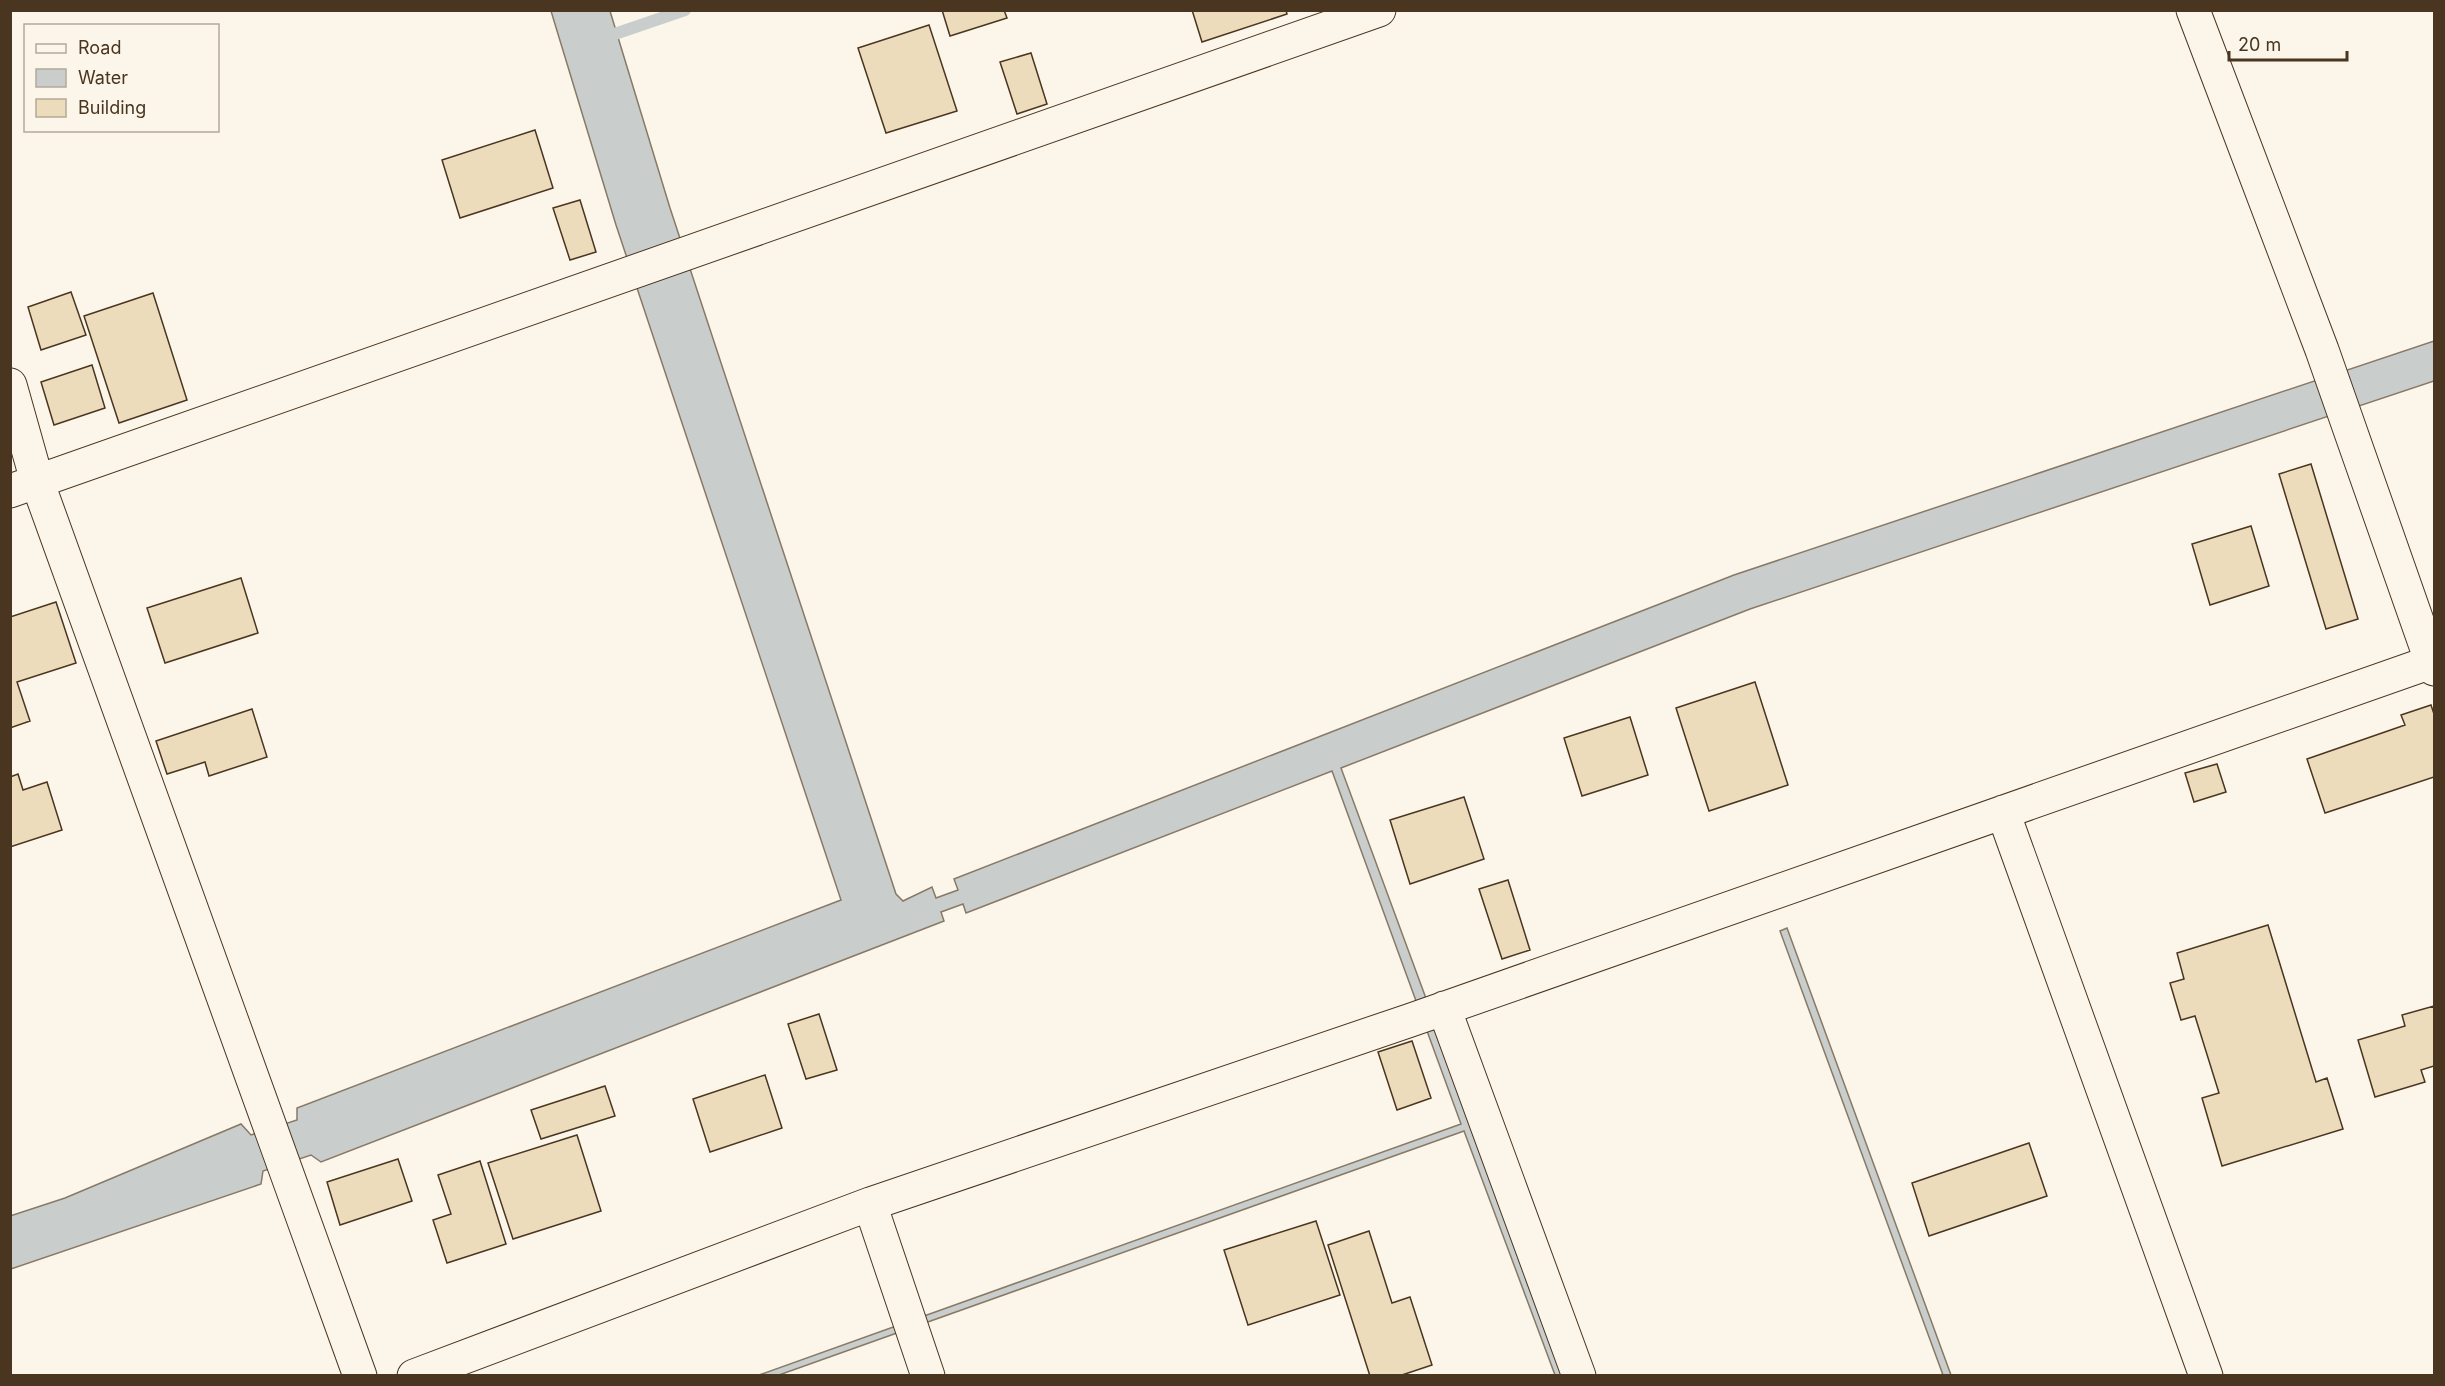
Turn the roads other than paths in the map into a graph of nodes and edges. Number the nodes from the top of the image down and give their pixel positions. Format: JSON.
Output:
{"nodes":[{"id":1,"x":1379,"y":10,"type":"edge"},
{"id":2,"x":2193,"y":10,"type":"edge"},
{"id":3,"x":10,"y":385,"type":"edge"},
{"id":4,"x":24,"y":486,"type":"edge"},
{"id":5,"x":2434,"y":664,"type":"edge"},
{"id":6,"x":2003,"y":812,"type":"junction"},
{"id":7,"x":1444,"y":1008,"type":"junction"},
{"id":8,"x":870,"y":1204,"type":"junction"},
{"id":9,"x":360,"y":1376,"type":"edge"},
{"id":10,"x":414,"y":1376,"type":"edge"},
{"id":11,"x":928,"y":1376,"type":"edge"},
{"id":12,"x":1579,"y":1376,"type":"edge"},
{"id":13,"x":2206,"y":1376,"type":"edge"}],
"edges":[{"from":1,"to":4,"type":"street"},
{"from":2,"to":5,"type":"street"},
{"from":3,"to":4,"type":"street"},
{"from":4,"to":9,"type":"street"},
{"from":5,"to":6,"type":"street"},
{"from":6,"to":7,"type":"street"},
{"from":6,"to":13,"type":"street"},
{"from":7,"to":8,"type":"street"},
{"from":7,"to":12,"type":"street"},
{"from":8,"to":10,"type":"street"},
{"from":8,"to":11,"type":"street"}]}
